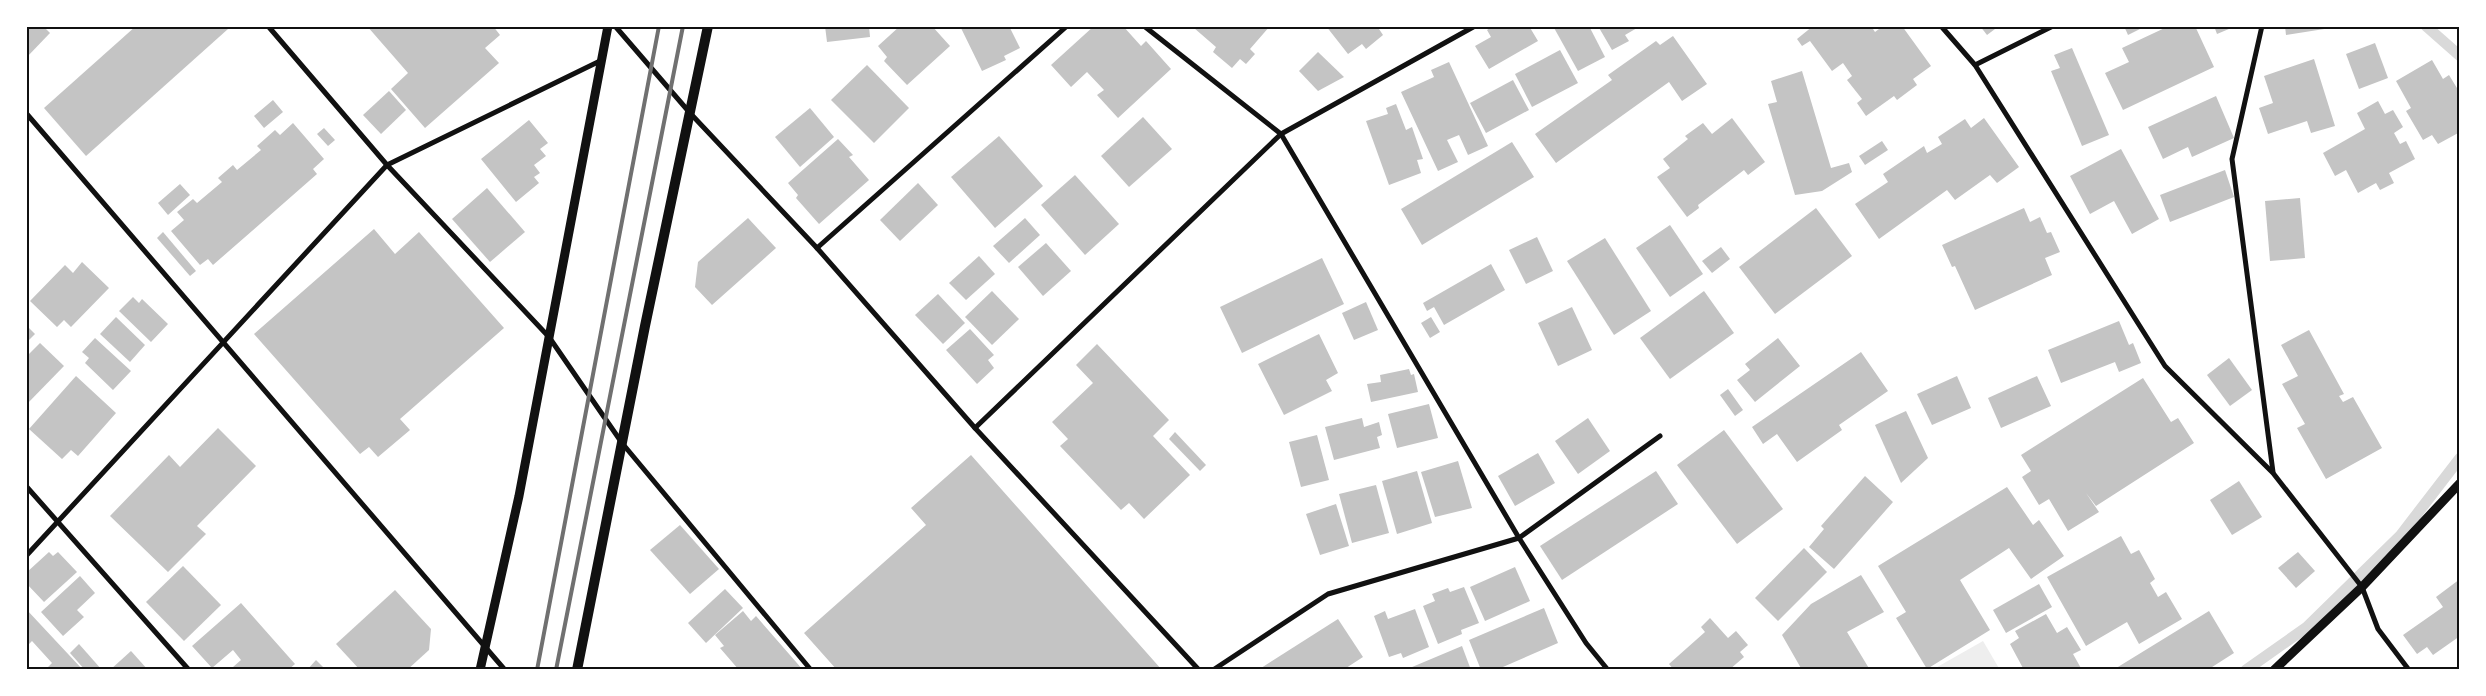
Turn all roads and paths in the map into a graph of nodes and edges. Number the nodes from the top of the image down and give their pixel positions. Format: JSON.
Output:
{"nodes":[{"id":1,"x":268,"y":26,"type":"edge"},
{"id":2,"x":608,"y":26,"type":"edge"},
{"id":3,"x":615,"y":26,"type":"edge"},
{"id":4,"x":708,"y":26,"type":"edge"},
{"id":5,"x":1067,"y":26,"type":"edge"},
{"id":6,"x":1144,"y":26,"type":"edge"},
{"id":7,"x":1475,"y":26,"type":"edge"},
{"id":8,"x":1941,"y":26,"type":"edge"},
{"id":9,"x":2053,"y":26,"type":"edge"},
{"id":10,"x":2262,"y":26,"type":"edge"},
{"id":11,"x":602,"y":60,"type":"junction"},
{"id":12,"x":1975,"y":65,"type":"junction"},
{"id":13,"x":690,"y":112,"type":"junction"},
{"id":14,"x":26,"y":113,"type":"edge"},
{"id":15,"x":1281,"y":134,"type":"junction"},
{"id":16,"x":387,"y":164,"type":"junction"},
{"id":17,"x":817,"y":248,"type":"junction"},
{"id":18,"x":549,"y":337,"type":"junction"},
{"id":19,"x":222,"y":342,"type":"junction"},
{"id":20,"x":975,"y":428,"type":"junction"},
{"id":21,"x":1660,"y":436,"type":"dead end"},
{"id":22,"x":622,"y":443,"type":"junction"},
{"id":23,"x":2273,"y":473,"type":"junction"},
{"id":24,"x":2460,"y":483,"type":"edge"},
{"id":25,"x":26,"y":486,"type":"edge"},
{"id":26,"x":58,"y":523,"type":"junction"},
{"id":27,"x":1519,"y":538,"type":"junction"},
{"id":28,"x":26,"y":556,"type":"edge"},
{"id":29,"x":2360,"y":585,"type":"junction"},
{"id":30,"x":484,"y":646,"type":"junction"},
{"id":31,"x":189,"y":670,"type":"edge"},
{"id":32,"x":480,"y":670,"type":"edge"},
{"id":33,"x":505,"y":670,"type":"edge"},
{"id":34,"x":577,"y":670,"type":"edge"},
{"id":35,"x":811,"y":670,"type":"edge"},
{"id":36,"x":1199,"y":670,"type":"edge"},
{"id":37,"x":1213,"y":670,"type":"edge"},
{"id":38,"x":1608,"y":670,"type":"edge"},
{"id":39,"x":2274,"y":670,"type":"edge"},
{"id":40,"x":2409,"y":670,"type":"edge"}],
"edges":[{"from":1,"to":16,"type":"street"},
{"from":2,"to":11,"type":"street"},
{"from":3,"to":13,"type":"street"},
{"from":4,"to":13,"type":"main road"},
{"from":5,"to":17,"type":"street"},
{"from":6,"to":15,"type":"street"},
{"from":7,"to":15,"type":"street"},
{"from":8,"to":12,"type":"street"},
{"from":9,"to":12,"type":"street"},
{"from":10,"to":23,"type":"street"},
{"from":11,"to":16,"type":"street"},
{"from":11,"to":18,"type":"street"},
{"from":12,"to":23,"type":"street"},
{"from":13,"to":17,"type":"street"},
{"from":13,"to":22,"type":"main road"},
{"from":14,"to":19,"type":"street"},
{"from":15,"to":20,"type":"street"},
{"from":15,"to":27,"type":"street"},
{"from":16,"to":18,"type":"street"},
{"from":16,"to":19,"type":"street"},
{"from":17,"to":20,"type":"street"},
{"from":18,"to":22,"type":"street"},
{"from":18,"to":30,"type":"street"},
{"from":19,"to":26,"type":"street"},
{"from":19,"to":30,"type":"street"},
{"from":20,"to":36,"type":"street"},
{"from":21,"to":27,"type":"street"},
{"from":22,"to":34,"type":"main road"},
{"from":22,"to":35,"type":"street"},
{"from":23,"to":29,"type":"street"},
{"from":24,"to":29,"type":"street"},
{"from":25,"to":26,"type":"street"},
{"from":26,"to":28,"type":"street"},
{"from":26,"to":31,"type":"street"},
{"from":27,"to":37,"type":"street"},
{"from":27,"to":38,"type":"street"},
{"from":29,"to":39,"type":"street"},
{"from":29,"to":40,"type":"street"},
{"from":30,"to":32,"type":"street"},
{"from":30,"to":33,"type":"street"}]}
